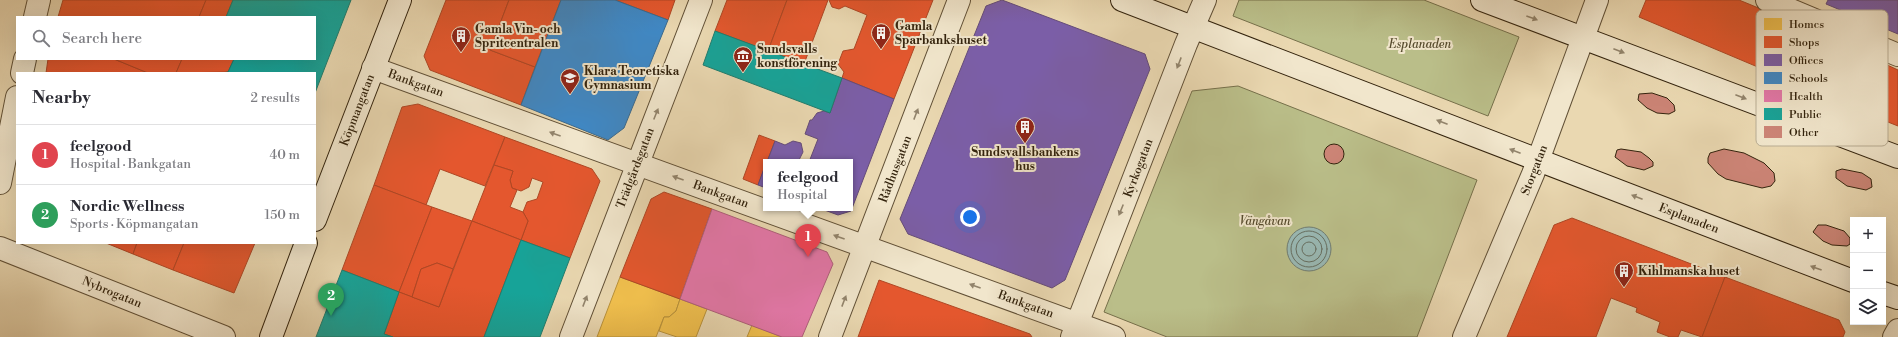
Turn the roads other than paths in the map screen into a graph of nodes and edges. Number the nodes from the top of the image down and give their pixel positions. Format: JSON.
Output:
{"nodes":[{"id":1,"x":39,"y":0,"type":"edge"},
{"id":2,"x":400,"y":0,"type":"edge"},
{"id":3,"x":701,"y":0,"type":"edge"},
{"id":4,"x":960,"y":0,"type":"edge"},
{"id":5,"x":1122,"y":0,"type":"edge"},
{"id":6,"x":1205,"y":0,"type":"edge"},
{"id":7,"x":1482,"y":0,"type":"edge"},
{"id":8,"x":1597,"y":0,"type":"edge"},
{"id":9,"x":1767,"y":0,"type":"edge"},
{"id":10,"x":1791,"y":10,"type":"edge"},
{"id":11,"x":35,"y":16,"type":"edge"},
{"id":12,"x":1193,"y":27,"type":"junction"},
{"id":13,"x":1583,"y":37,"type":"junction"},
{"id":14,"x":1888,"y":51,"type":"edge"},
{"id":15,"x":1898,"y":55,"type":"edge"},
{"id":16,"x":25,"y":60,"type":"edge"},
{"id":17,"x":373,"y":68,"type":"junction"},
{"id":18,"x":22,"y":72,"type":"edge"},
{"id":19,"x":16,"y":102,"type":"edge"},
{"id":20,"x":1756,"y":103,"type":"edge"},
{"id":21,"x":1869,"y":146,"type":"edge"},
{"id":22,"x":1898,"y":157,"type":"edge"},
{"id":23,"x":1538,"y":159,"type":"junction"},
{"id":24,"x":637,"y":163,"type":"junction"},
{"id":25,"x":0,"y":183,"type":"edge"},
{"id":26,"x":763,"y":209,"type":"edge"},
{"id":27,"x":769,"y":211,"type":"edge"},
{"id":28,"x":316,"y":217,"type":"edge"},
{"id":29,"x":306,"y":244,"type":"edge"},
{"id":30,"x":865,"y":246,"type":"junction"},
{"id":31,"x":0,"y":248,"type":"edge"},
{"id":32,"x":1850,"y":280,"type":"edge"},
{"id":33,"x":1886,"y":294,"type":"edge"},
{"id":34,"x":1898,"y":298,"type":"edge"},
{"id":35,"x":1074,"y":330,"type":"edge"},
{"id":36,"x":1898,"y":330,"type":"edge"},
{"id":37,"x":224,"y":337,"type":"edge"},
{"id":38,"x":271,"y":337,"type":"edge"},
{"id":39,"x":571,"y":337,"type":"edge"},
{"id":40,"x":830,"y":337,"type":"edge"},
{"id":41,"x":1114,"y":337,"type":"edge"},
{"id":42,"x":1464,"y":337,"type":"edge"},
{"id":43,"x":1894,"y":337,"type":"edge"}],
"edges":[{"from":1,"to":11,"type":"street"},
{"from":2,"to":17,"type":"street","name":"Köpmangatan"},
{"from":24,"to":3,"type":"street","name":"Trädgårdsgatan","one_way":true},
{"from":30,"to":4,"type":"street","name":"Rådhusgatan","one_way":true},
{"from":5,"to":12,"type":"street","name":"Esplanaden"},
{"from":6,"to":12,"type":"street","name":"Kyrkogatan"},
{"from":7,"to":13,"type":"street","one_way":true},
{"from":8,"to":13,"type":"street","name":"Storgatan"},
{"from":9,"to":10,"type":"street"},
{"from":23,"to":12,"type":"street","name":"Esplanaden","one_way":true},
{"from":12,"to":35,"type":"street","name":"Kyrkogatan","one_way":true},
{"from":13,"to":20,"type":"street","one_way":true},
{"from":13,"to":23,"type":"street","name":"Storgatan"},
{"from":14,"to":15,"type":"street"},
{"from":16,"to":18,"type":"street"},
{"from":24,"to":17,"type":"street","name":"Bankgatan","one_way":true},
{"from":17,"to":28,"type":"street","name":"Köpmangatan"},
{"from":19,"to":25,"type":"street"},
{"from":21,"to":22,"type":"street","one_way":true},
{"from":32,"to":23,"type":"street","name":"Esplanaden","one_way":true},
{"from":23,"to":42,"type":"street","name":"Storgatan"},
{"from":26,"to":24,"type":"street","name":"Bankgatan","one_way":true},
{"from":39,"to":24,"type":"street","name":"Trädgårdsgatan","one_way":true},
{"from":30,"to":27,"type":"street","name":"Bankgatan","one_way":true},
{"from":29,"to":38,"type":"street"},
{"from":35,"to":30,"type":"street","name":"Bankgatan","one_way":true},
{"from":40,"to":30,"type":"street","name":"Rådhusgatan","one_way":true},
{"from":31,"to":37,"type":"street","name":"Nybrogatan"},
{"from":33,"to":34,"type":"street"},
{"from":35,"to":41,"type":"street","name":"Bankgatan"},
{"from":36,"to":43,"type":"street"}]}
